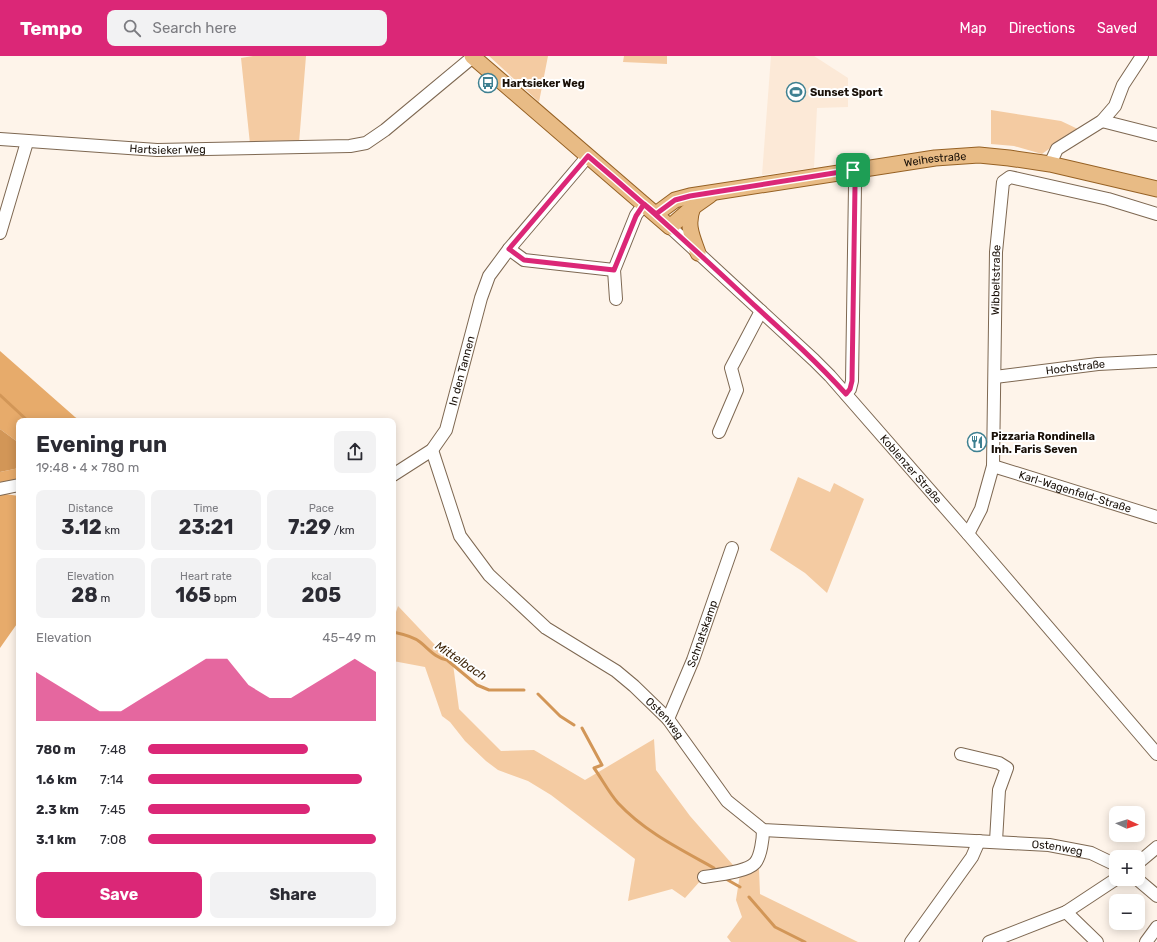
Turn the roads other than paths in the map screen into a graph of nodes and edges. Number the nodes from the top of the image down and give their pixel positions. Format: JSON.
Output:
{"nodes":[{"id":1,"x":473,"y":56,"type":"edge"},
{"id":2,"x":1142,"y":56,"type":"edge"},
{"id":3,"x":1102,"y":121,"type":"junction"},
{"id":4,"x":1157,"y":135,"type":"edge"},
{"id":5,"x":0,"y":139,"type":"edge"},
{"id":6,"x":27,"y":142,"type":"junction"},
{"id":7,"x":588,"y":156,"type":"junction"},
{"id":8,"x":1050,"y":164,"type":"junction"},
{"id":9,"x":853,"y":170,"type":"junction"},
{"id":10,"x":1157,"y":189,"type":"edge"},
{"id":11,"x":713,"y":193,"type":"junction"},
{"id":12,"x":644,"y":204,"type":"junction"},
{"id":13,"x":693,"y":207,"type":"junction"},
{"id":14,"x":656,"y":214,"type":"junction"},
{"id":15,"x":1157,"y":214,"type":"edge"},
{"id":16,"x":670,"y":227,"type":"junction"},
{"id":17,"x":0,"y":233,"type":"edge"},
{"id":18,"x":509,"y":249,"type":"junction"},
{"id":19,"x":698,"y":253,"type":"junction"},
{"id":20,"x":614,"y":270,"type":"junction"},
{"id":21,"x":616,"y":299,"type":"dead end"},
{"id":22,"x":761,"y":311,"type":"junction"},
{"id":23,"x":1157,"y":360,"type":"edge"},
{"id":24,"x":995,"y":377,"type":"junction"},
{"id":25,"x":846,"y":394,"type":"junction"},
{"id":26,"x":719,"y":432,"type":"dead end"},
{"id":27,"x":432,"y":450,"type":"junction"},
{"id":28,"x":993,"y":466,"type":"junction"},
{"id":29,"x":396,"y":473,"type":"edge"},
{"id":30,"x":16,"y":486,"type":"edge"},
{"id":31,"x":0,"y":489,"type":"edge"},
{"id":32,"x":1157,"y":517,"type":"edge"},
{"id":33,"x":968,"y":534,"type":"junction"},
{"id":34,"x":732,"y":548,"type":"dead end"},
{"id":35,"x":668,"y":718,"type":"junction"},
{"id":36,"x":961,"y":754,"type":"dead end"},
{"id":37,"x":1157,"y":754,"type":"edge"},
{"id":38,"x":763,"y":830,"type":"junction"},
{"id":39,"x":996,"y":841,"type":"junction"},
{"id":40,"x":979,"y":842,"type":"junction"},
{"id":41,"x":1157,"y":847,"type":"edge"},
{"id":42,"x":1145,"y":857,"type":"edge"},
{"id":43,"x":1109,"y":862,"type":"edge"},
{"id":44,"x":704,"y":877,"type":"dead end"},
{"id":45,"x":1109,"y":884,"type":"edge"},
{"id":46,"x":1145,"y":886,"type":"edge"},
{"id":47,"x":1157,"y":896,"type":"edge"},
{"id":48,"x":1066,"y":912,"type":"junction"},
{"id":49,"x":1157,"y":927,"type":"edge"},
{"id":50,"x":911,"y":942,"type":"edge"},
{"id":51,"x":989,"y":942,"type":"edge"},
{"id":52,"x":1096,"y":942,"type":"edge"},
{"id":53,"x":1146,"y":942,"type":"edge"}],
"edges":[{"from":1,"to":6,"type":"street","name":"Hartsieker Weg"},
{"from":1,"to":7,"type":"main road","name":"Koblenzer Straße"},
{"from":2,"to":3,"type":"street"},
{"from":3,"to":4,"type":"street"},
{"from":3,"to":8,"type":"street"},
{"from":5,"to":6,"type":"street","name":"Hartsieker Weg"},
{"from":6,"to":17,"type":"street"},
{"from":7,"to":12,"type":"main road","name":"Koblenzer Straße"},
{"from":7,"to":18,"type":"street","name":"In den Tannen"},
{"from":8,"to":9,"type":"main road","name":"Weihestraße"},
{"from":8,"to":10,"type":"main road","name":"Weihestraße"},
{"from":9,"to":11,"type":"main road","name":"Weihestraße"},
{"from":9,"to":25,"type":"street"},
{"from":11,"to":13,"type":"main road","name":"Weihestraße"},
{"from":11,"to":14,"type":"main road","name":"Weihestraße"},
{"from":12,"to":14,"type":"main road","name":"Koblenzer Straße"},
{"from":12,"to":20,"type":"street"},
{"from":13,"to":16,"type":"main road","name":"Weihestraße"},
{"from":13,"to":19,"type":"main road"},
{"from":14,"to":16,"type":"main road","name":"Koblenzer Straße"},
{"from":15,"to":24,"type":"street","name":"Wibbeltstraße"},
{"from":16,"to":19,"type":"street","name":"Koblenzer Straße"},
{"from":18,"to":20,"type":"street"},
{"from":18,"to":27,"type":"street","name":"In den Tannen"},
{"from":19,"to":22,"type":"street","name":"Koblenzer Straße"},
{"from":20,"to":21,"type":"street"},
{"from":22,"to":25,"type":"street","name":"Koblenzer Straße"},
{"from":22,"to":26,"type":"street"},
{"from":23,"to":24,"type":"street","name":"Hochstraße"},
{"from":24,"to":28,"type":"street","name":"Wibbeltstraße"},
{"from":25,"to":33,"type":"street","name":"Koblenzer Straße"},
{"from":27,"to":29,"type":"street","name":"In den Tannen"},
{"from":27,"to":35,"type":"street","name":"Ostenweg"},
{"from":28,"to":32,"type":"street","name":"Karl-Wagenfeld-Straße"},
{"from":28,"to":33,"type":"street","name":"Wibbeltstraße"},
{"from":30,"to":31,"type":"street"},
{"from":33,"to":37,"type":"street","name":"Koblenzer Straße"},
{"from":34,"to":35,"type":"street","name":"Schnatskamp"},
{"from":35,"to":38,"type":"street","name":"Ostenweg"},
{"from":36,"to":39,"type":"street"},
{"from":38,"to":40,"type":"street","name":"Ostenweg"},
{"from":38,"to":44,"type":"street"},
{"from":39,"to":40,"type":"street","name":"Ostenweg"},
{"from":39,"to":43,"type":"street","name":"Ostenweg"},
{"from":40,"to":50,"type":"street"},
{"from":41,"to":42,"type":"street"},
{"from":45,"to":48,"type":"street"},
{"from":46,"to":47,"type":"street"},
{"from":48,"to":51,"type":"street"},
{"from":48,"to":52,"type":"street"},
{"from":49,"to":53,"type":"street"}]}
